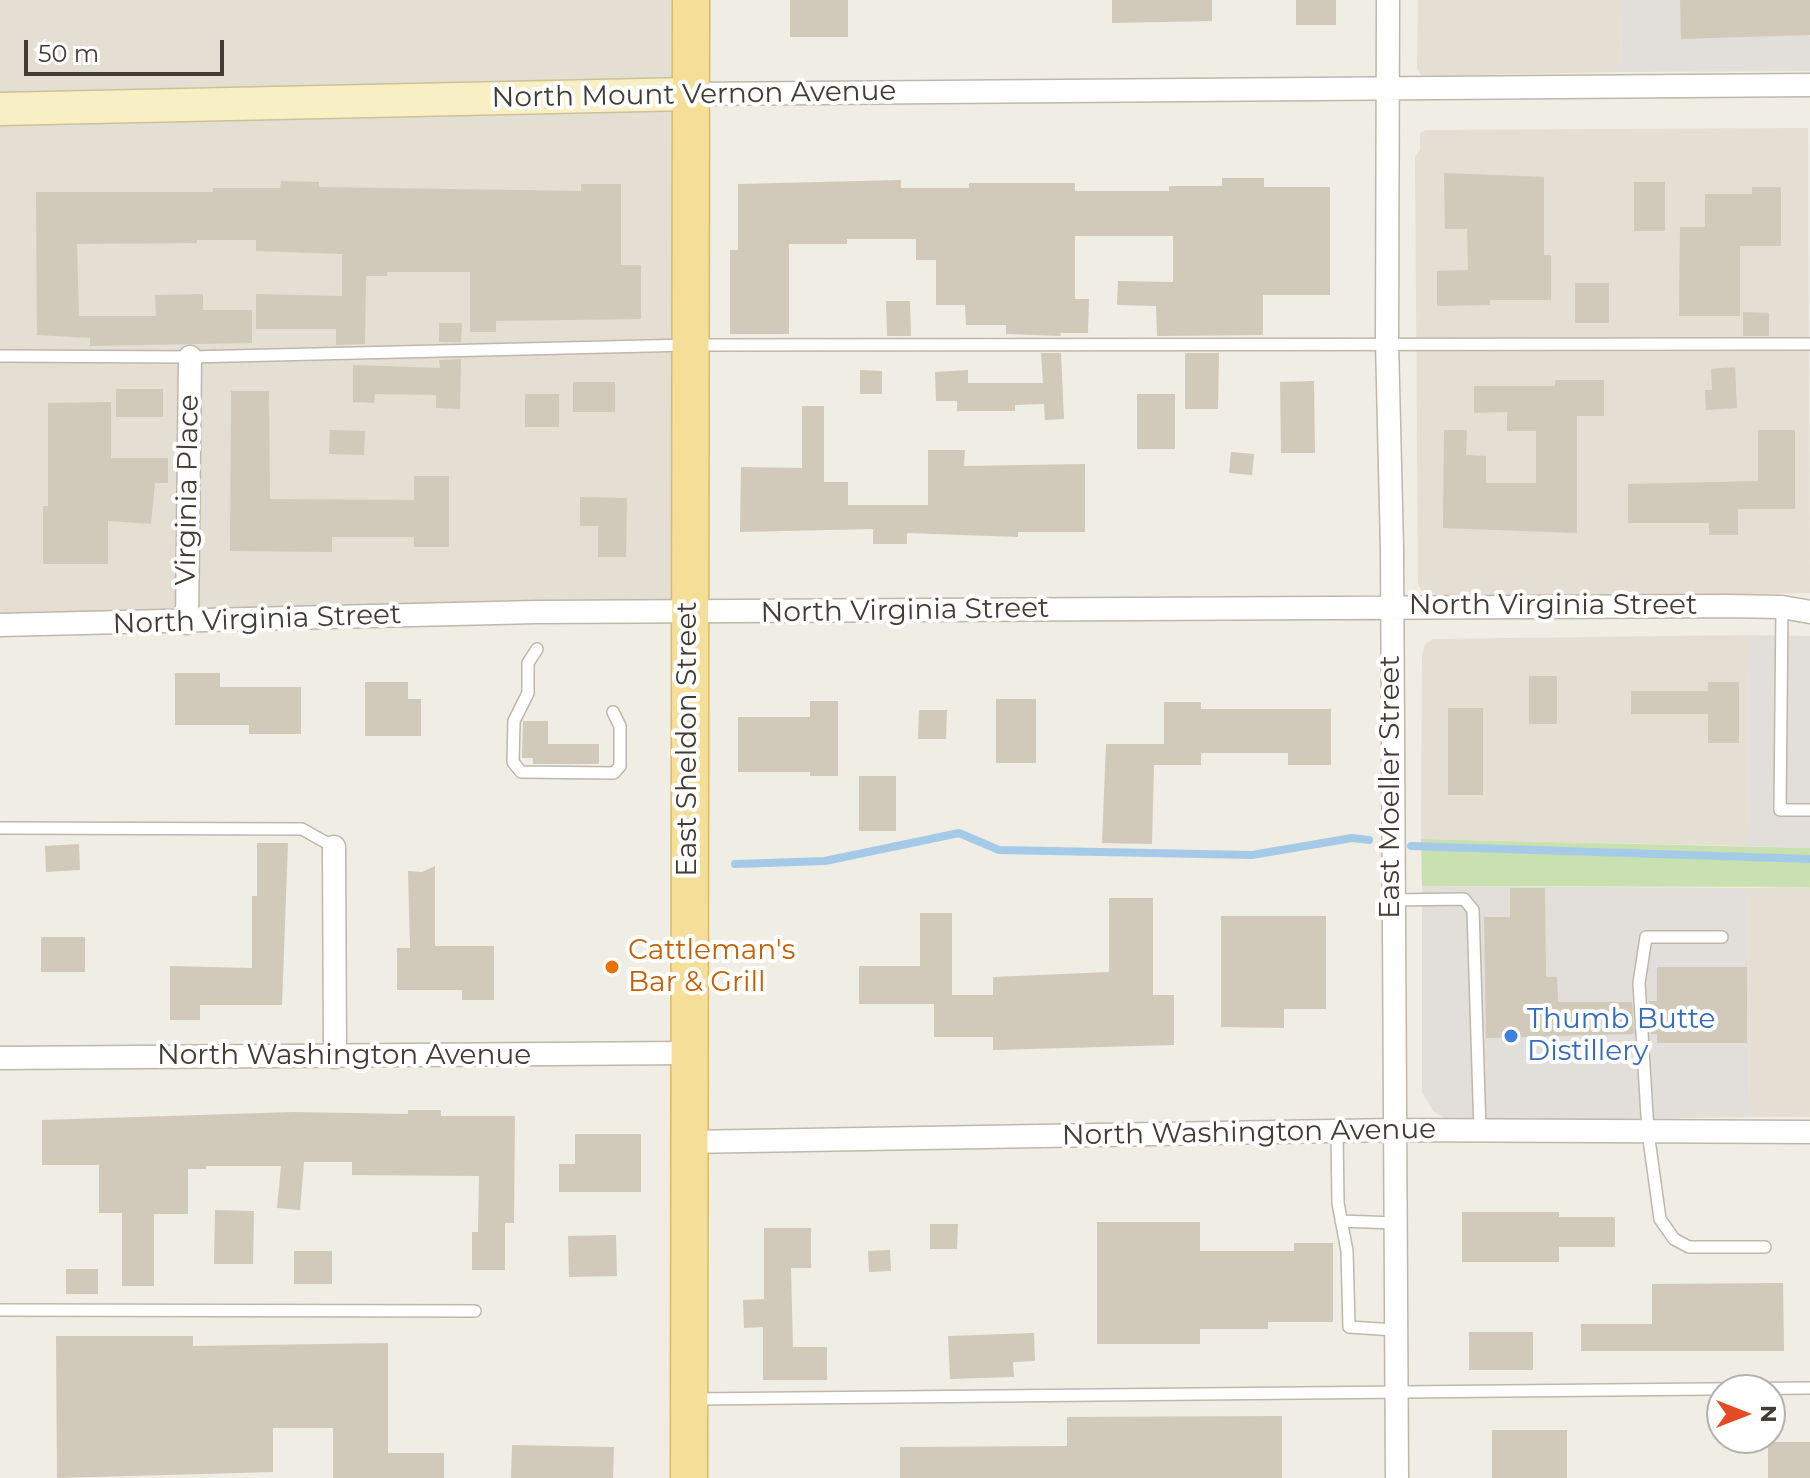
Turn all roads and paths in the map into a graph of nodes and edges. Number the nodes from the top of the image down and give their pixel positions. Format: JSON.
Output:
{"nodes":[{"id":1,"x":691,"y":0,"type":"edge"},
{"id":2,"x":1388,"y":0,"type":"edge"},
{"id":3,"x":1810,"y":85,"type":"edge"},
{"id":4,"x":1388,"y":90,"type":"junction"},
{"id":5,"x":690,"y":94,"type":"junction"},
{"id":6,"x":0,"y":109,"type":"edge"},
{"id":7,"x":1387,"y":342,"type":"junction"},
{"id":8,"x":1810,"y":344,"type":"edge"},
{"id":9,"x":689,"y":345,"type":"junction"},
{"id":10,"x":0,"y":356,"type":"edge"},
{"id":11,"x":190,"y":357,"type":"junction"},
{"id":12,"x":1391,"y":606,"type":"junction"},
{"id":13,"x":1782,"y":607,"type":"junction"},
{"id":14,"x":1810,"y":612,"type":"edge"},
{"id":15,"x":688,"y":613,"type":"junction"},
{"id":16,"x":187,"y":623,"type":"junction"},
{"id":17,"x":0,"y":625,"type":"edge"},
{"id":18,"x":537,"y":649,"type":"dead end"},
{"id":19,"x":613,"y":712,"type":"dead end"},
{"id":20,"x":1810,"y":810,"type":"edge"},
{"id":21,"x":0,"y":828,"type":"edge"},
{"id":22,"x":334,"y":847,"type":"joint"},
{"id":23,"x":1391,"y":900,"type":"junction"},
{"id":24,"x":1722,"y":937,"type":"dead end"},
{"id":25,"x":687,"y":1053,"type":"junction"},
{"id":26,"x":335,"y":1057,"type":"junction"},
{"id":27,"x":0,"y":1058,"type":"edge"},
{"id":28,"x":1393,"y":1130,"type":"junction"},
{"id":29,"x":1337,"y":1131,"type":"junction"},
{"id":30,"x":1480,"y":1131,"type":"junction"},
{"id":31,"x":1648,"y":1132,"type":"junction"},
{"id":32,"x":1810,"y":1132,"type":"edge"},
{"id":33,"x":687,"y":1142,"type":"junction"},
{"id":34,"x":1341,"y":1221,"type":"junction"},
{"id":35,"x":1395,"y":1223,"type":"junction"},
{"id":36,"x":1765,"y":1247,"type":"dead end"},
{"id":37,"x":0,"y":1310,"type":"edge"},
{"id":38,"x":475,"y":1311,"type":"dead end"},
{"id":39,"x":1395,"y":1330,"type":"junction"},
{"id":40,"x":1810,"y":1388,"type":"edge"},
{"id":41,"x":1395,"y":1393,"type":"junction"},
{"id":42,"x":688,"y":1399,"type":"junction"},
{"id":43,"x":689,"y":1478,"type":"edge"},
{"id":44,"x":1397,"y":1478,"type":"edge"}],
"edges":[{"from":1,"to":5,"type":"main road","name":"East Sheldon Street"},
{"from":2,"to":4,"type":"street","name":"East Moeller Street"},
{"from":3,"to":4,"type":"street","name":"North Mount Vernon Avenue"},
{"from":4,"to":5,"type":"street","name":"North Mount Vernon Avenue"},
{"from":4,"to":7,"type":"street","name":"East Moeller Street"},
{"from":5,"to":6,"type":"street","name":"North Mount Vernon Avenue"},
{"from":5,"to":9,"type":"main road","name":"East Sheldon Street"},
{"from":7,"to":8,"type":"lane"},
{"from":7,"to":9,"type":"lane"},
{"from":7,"to":12,"type":"street","name":"East Moeller Street"},
{"from":9,"to":11,"type":"lane"},
{"from":9,"to":15,"type":"main road","name":"East Sheldon Street"},
{"from":10,"to":11,"type":"lane"},
{"from":11,"to":16,"type":"street","name":"Virginia Place"},
{"from":12,"to":13,"type":"street","name":"North Virginia Street"},
{"from":12,"to":15,"type":"street","name":"North Virginia Street"},
{"from":12,"to":23,"type":"street","name":"East Moeller Street"},
{"from":13,"to":14,"type":"street","name":"North Virginia Street"},
{"from":13,"to":20,"type":"lane"},
{"from":15,"to":16,"type":"street","name":"North Virginia Street"},
{"from":15,"to":25,"type":"main road","name":"East Sheldon Street"},
{"from":16,"to":17,"type":"street","name":"North Virginia Street"},
{"from":18,"to":19,"type":"lane"},
{"from":21,"to":22,"type":"lane"},
{"from":22,"to":26,"type":"street"},
{"from":23,"to":28,"type":"street","name":"East Moeller Street"},
{"from":23,"to":30,"type":"lane"},
{"from":24,"to":31,"type":"lane"},
{"from":25,"to":26,"type":"street","name":"North Washington Avenue"},
{"from":25,"to":33,"type":"main road","name":"East Sheldon Street"},
{"from":26,"to":27,"type":"street","name":"North Washington Avenue"},
{"from":28,"to":29,"type":"street","name":"North Washington Avenue"},
{"from":28,"to":30,"type":"street","name":"North Washington Avenue"},
{"from":28,"to":35,"type":"street","name":"East Moeller Street"},
{"from":29,"to":33,"type":"street","name":"North Washington Avenue"},
{"from":29,"to":34,"type":"lane"},
{"from":30,"to":31,"type":"street","name":"North Washington Avenue"},
{"from":31,"to":32,"type":"street","name":"North Washington Avenue"},
{"from":31,"to":36,"type":"lane"},
{"from":33,"to":42,"type":"main road","name":"East Sheldon Street"},
{"from":34,"to":35,"type":"lane"},
{"from":34,"to":39,"type":"lane"},
{"from":35,"to":39,"type":"street","name":"East Moeller Street"},
{"from":37,"to":38,"type":"lane"},
{"from":39,"to":41,"type":"street","name":"East Moeller Street"},
{"from":40,"to":41,"type":"lane"},
{"from":41,"to":42,"type":"lane"},
{"from":41,"to":44,"type":"street","name":"East Moeller Street"},
{"from":42,"to":43,"type":"main road","name":"East Sheldon Street"}]}
